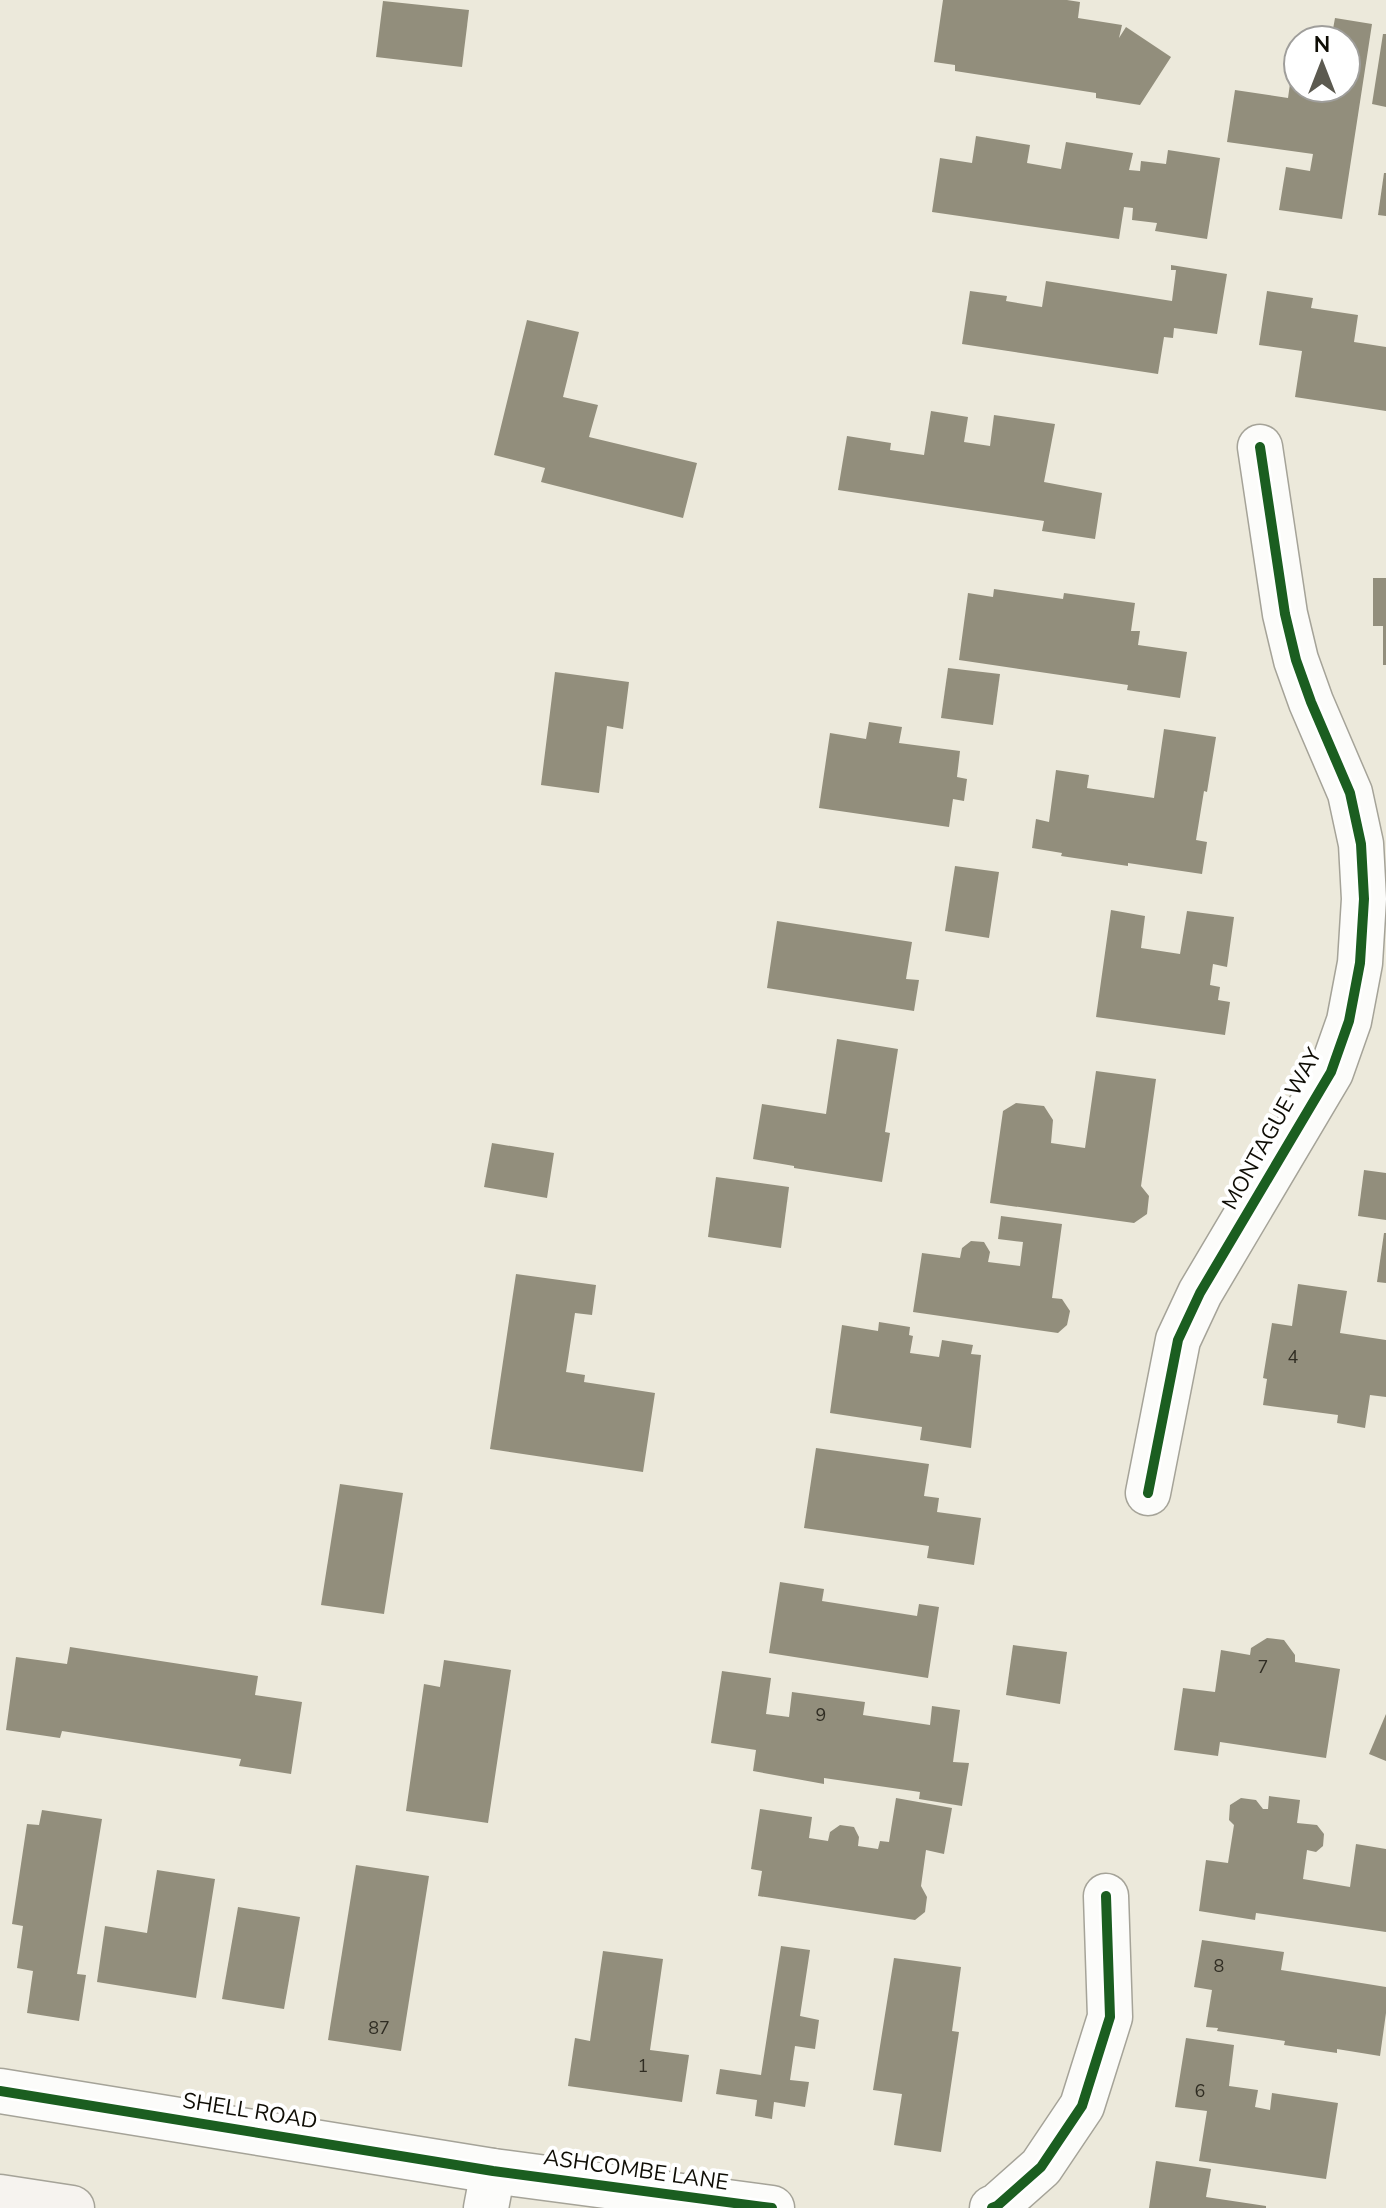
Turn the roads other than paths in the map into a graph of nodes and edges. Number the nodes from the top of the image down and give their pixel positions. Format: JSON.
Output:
{"nodes":[{"id":1,"x":1260,"y":447,"type":"dead end"},
{"id":2,"x":1374,"y":841,"type":"edge"},
{"id":3,"x":1148,"y":1493,"type":"dead end"},
{"id":4,"x":1106,"y":1896,"type":"dead end"},
{"id":5,"x":0,"y":2091,"type":"edge"},
{"id":6,"x":490,"y":2190,"type":"edge"},
{"id":7,"x":0,"y":2197,"type":"edge"},
{"id":8,"x":72,"y":2208,"type":"edge"},
{"id":9,"x":772,"y":2208,"type":"edge"},
{"id":10,"x":992,"y":2208,"type":"edge"}],
"edges":[{"from":1,"to":2,"type":"street","name":"MONTAGUE WAY"},
{"from":2,"to":3,"type":"street","name":"MONTAGUE WAY"},
{"from":4,"to":10,"type":"street"},
{"from":5,"to":6,"type":"street","name":"SHELL ROAD"},
{"from":6,"to":9,"type":"street","name":"ASHCOMBE LANE"},
{"from":7,"to":8,"type":"main road"}]}
